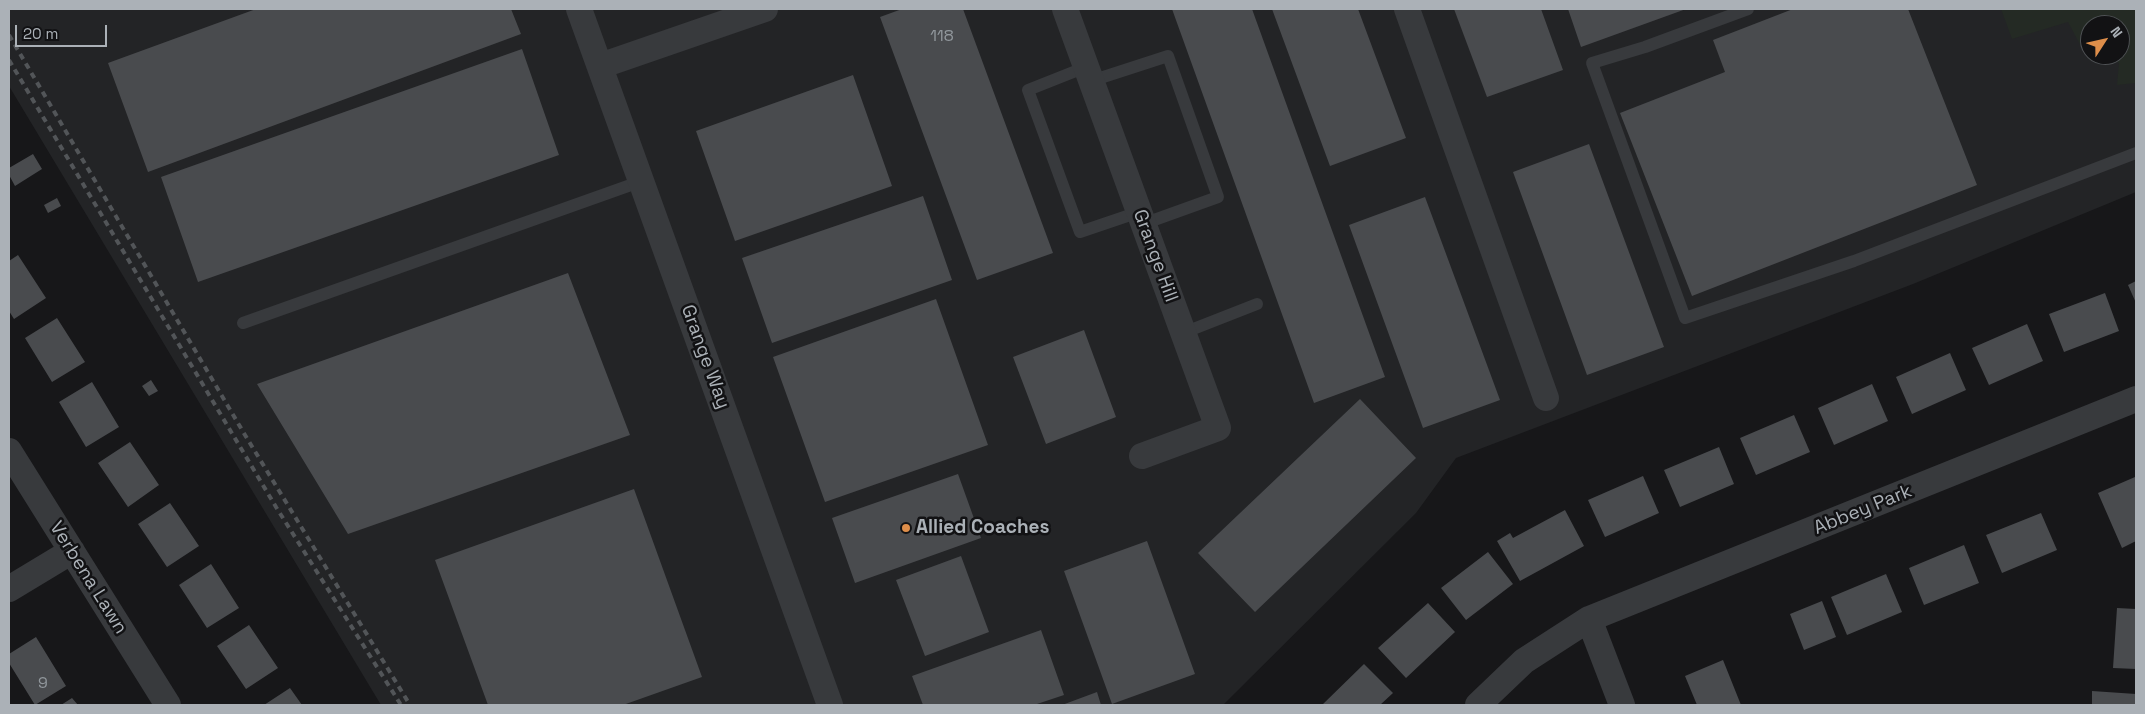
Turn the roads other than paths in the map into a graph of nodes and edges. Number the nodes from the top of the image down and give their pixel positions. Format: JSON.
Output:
{"nodes":[{"id":1,"x":579,"y":9,"type":"edge"},
{"id":2,"x":765,"y":9,"type":"edge"},
{"id":3,"x":1065,"y":9,"type":"edge"},
{"id":4,"x":1407,"y":9,"type":"edge"},
{"id":5,"x":1748,"y":9,"type":"edge"},
{"id":6,"x":600,"y":66,"type":"junction"},
{"id":7,"x":1089,"y":74,"type":"junction"},
{"id":8,"x":2136,"y":154,"type":"edge"},
{"id":9,"x":642,"y":181,"type":"junction"},
{"id":10,"x":1141,"y":218,"type":"junction"},
{"id":11,"x":1257,"y":304,"type":"dead end"},
{"id":12,"x":243,"y":323,"type":"dead end"},
{"id":13,"x":1183,"y":333,"type":"junction"},
{"id":14,"x":1546,"y":398,"type":"dead end"},
{"id":15,"x":2136,"y":399,"type":"edge"},
{"id":16,"x":9,"y":451,"type":"edge"},
{"id":17,"x":1142,"y":456,"type":"dead end"},
{"id":18,"x":72,"y":551,"type":"junction"},
{"id":19,"x":9,"y":589,"type":"edge"},
{"id":20,"x":1589,"y":619,"type":"junction"},
{"id":21,"x":168,"y":705,"type":"edge"},
{"id":22,"x":830,"y":705,"type":"edge"},
{"id":23,"x":1478,"y":705,"type":"edge"},
{"id":24,"x":1622,"y":705,"type":"edge"}],
"edges":[{"from":1,"to":6,"type":"street","name":"Grange Way"},
{"from":2,"to":6,"type":"street"},
{"from":3,"to":7,"type":"street","name":"Grange Hill"},
{"from":4,"to":14,"type":"street"},
{"from":5,"to":8,"type":"lane"},
{"from":6,"to":9,"type":"street","name":"Grange Way"},
{"from":7,"to":10,"type":"street","name":"Grange Hill"},
{"from":7,"to":10,"type":"lane"},
{"from":7,"to":10,"type":"lane"},
{"from":9,"to":12,"type":"lane"},
{"from":9,"to":22,"type":"street","name":"Grange Way"},
{"from":10,"to":13,"type":"street","name":"Grange Hill"},
{"from":11,"to":13,"type":"lane"},
{"from":13,"to":17,"type":"street","name":"Grange Hill"},
{"from":15,"to":20,"type":"street","name":"Abbey Park"},
{"from":16,"to":18,"type":"street","name":"Verbena Lawn"},
{"from":18,"to":19,"type":"street"},
{"from":18,"to":21,"type":"street","name":"Verbena Lawn"},
{"from":20,"to":23,"type":"street","name":"Abbey Park"},
{"from":20,"to":24,"type":"street"}]}
